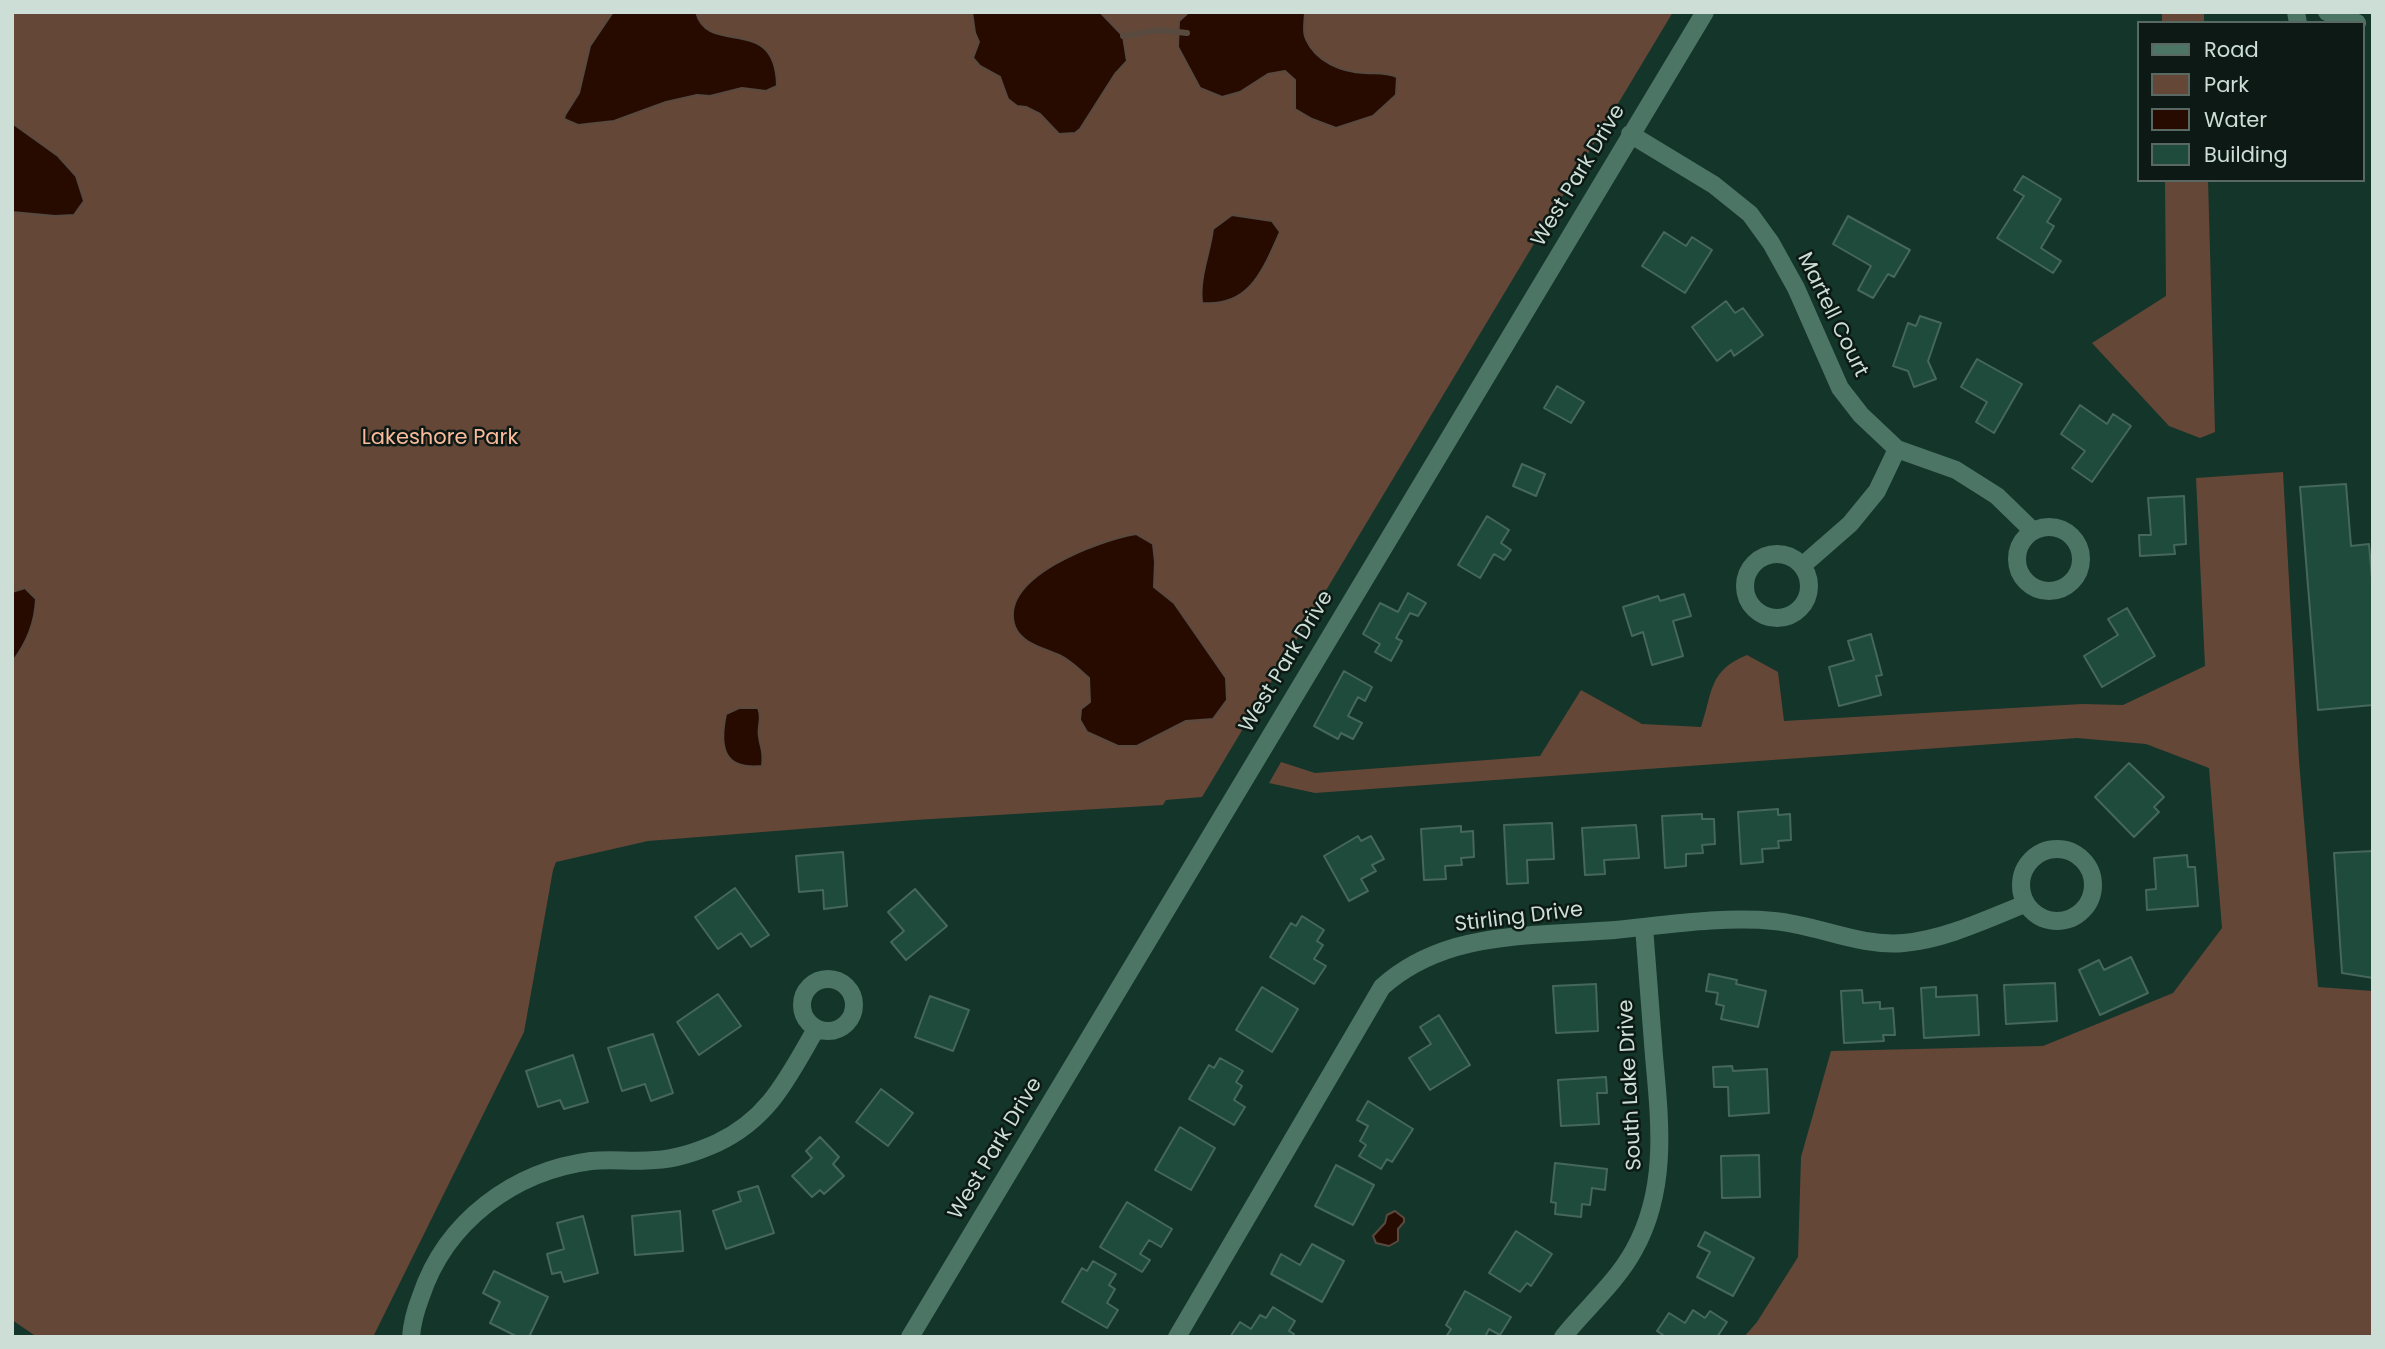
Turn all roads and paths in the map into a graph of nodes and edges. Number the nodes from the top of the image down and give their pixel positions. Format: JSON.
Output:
{"nodes":[{"id":1,"x":1705,"y":12,"type":"edge"},
{"id":2,"x":2327,"y":12,"type":"edge"},
{"id":3,"x":2352,"y":21,"type":"edge"},
{"id":4,"x":1630,"y":134,"type":"junction"},
{"id":5,"x":1897,"y":449,"type":"junction"},
{"id":6,"x":2032,"y":531,"type":"dead end"},
{"id":7,"x":1802,"y":566,"type":"dead end"},
{"id":8,"x":2025,"y":904,"type":"junction"},
{"id":9,"x":1644,"y":927,"type":"junction"},
{"id":10,"x":816,"y":1029,"type":"dead end"},
{"id":11,"x":411,"y":1337,"type":"edge"},
{"id":12,"x":910,"y":1337,"type":"edge"},
{"id":13,"x":1177,"y":1337,"type":"edge"},
{"id":14,"x":1563,"y":1337,"type":"edge"}],
"edges":[{"from":1,"to":4,"type":"street","name":"West Park Drive"},
{"from":2,"to":3,"type":"street"},
{"from":4,"to":5,"type":"street","name":"Martell Court"},
{"from":4,"to":12,"type":"street","name":"West Park Drive"},
{"from":5,"to":6,"type":"street","name":"Martell Court"},
{"from":5,"to":7,"type":"street"},
{"from":8,"to":8,"type":"street"},
{"from":8,"to":9,"type":"street","name":"Stirling Drive"},
{"from":9,"to":13,"type":"street","name":"Stirling Drive"},
{"from":9,"to":14,"type":"street","name":"South Lake Drive"},
{"from":10,"to":11,"type":"street"}]}
